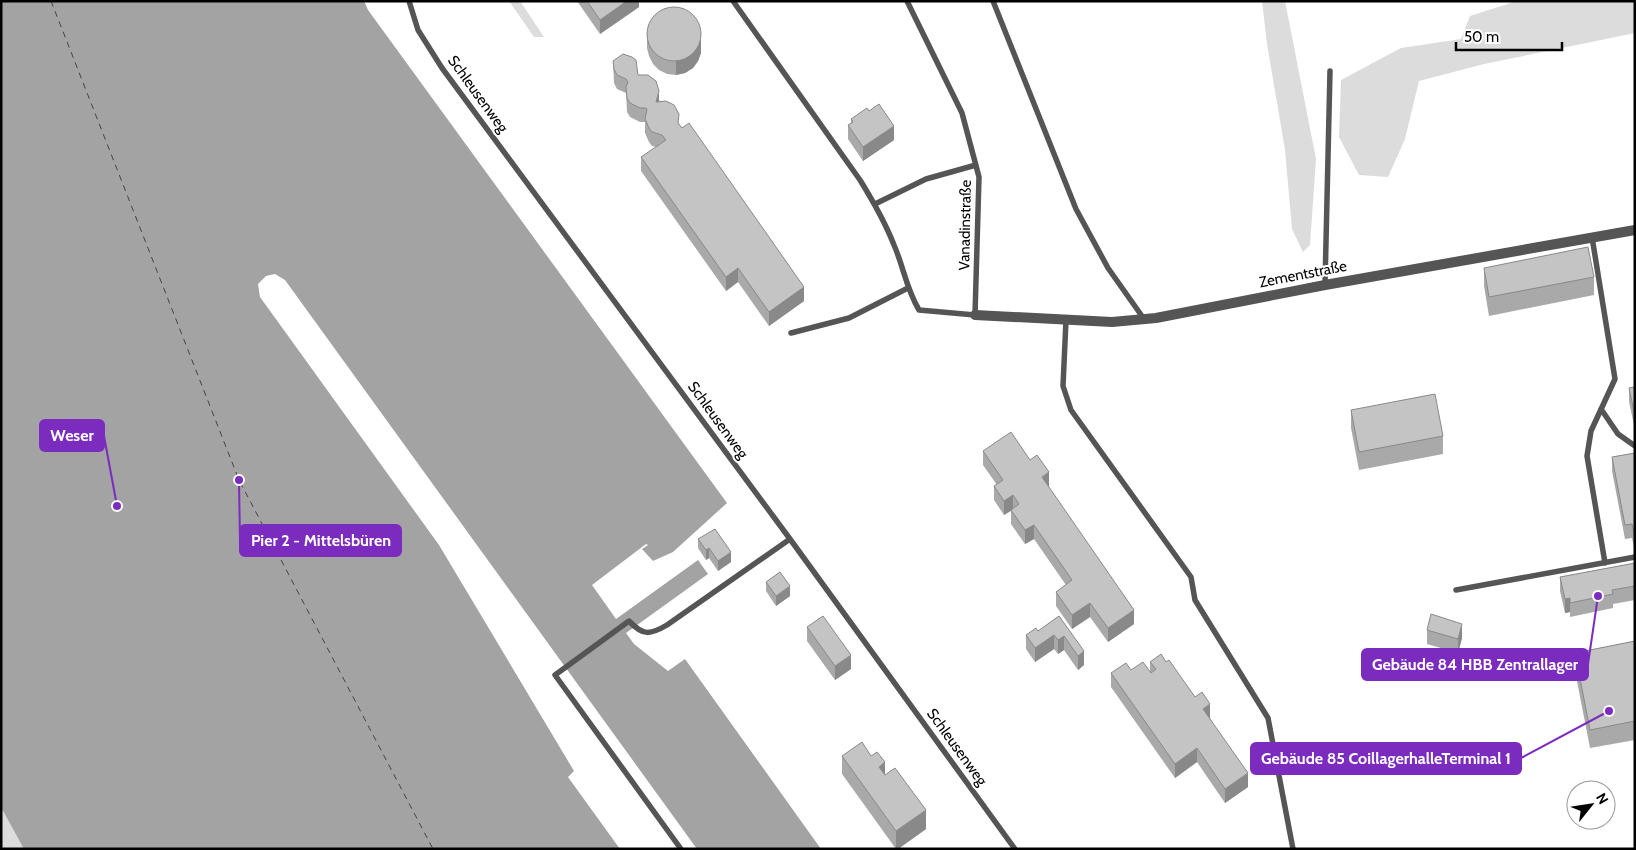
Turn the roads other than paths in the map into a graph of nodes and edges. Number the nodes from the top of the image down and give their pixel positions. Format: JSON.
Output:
{"nodes":[{"id":1,"x":409,"y":1,"type":"edge"},
{"id":2,"x":733,"y":1,"type":"edge"},
{"id":3,"x":907,"y":1,"type":"edge"},
{"id":4,"x":993,"y":1,"type":"edge"},
{"id":5,"x":1330,"y":71,"type":"dead end"},
{"id":6,"x":976,"y":165,"type":"junction"},
{"id":7,"x":875,"y":204,"type":"junction"},
{"id":8,"x":1635,"y":230,"type":"edge"},
{"id":9,"x":1592,"y":237,"type":"junction"},
{"id":10,"x":1325,"y":285,"type":"junction"},
{"id":11,"x":908,"y":288,"type":"junction"},
{"id":12,"x":975,"y":315,"type":"junction"},
{"id":13,"x":1144,"y":319,"type":"junction"},
{"id":14,"x":1066,"y":320,"type":"junction"},
{"id":15,"x":791,"y":333,"type":"dead end"},
{"id":16,"x":1601,"y":410,"type":"junction"},
{"id":17,"x":1635,"y":446,"type":"edge"},
{"id":18,"x":790,"y":538,"type":"junction"},
{"id":19,"x":1635,"y":557,"type":"edge"},
{"id":20,"x":1606,"y":563,"type":"junction"},
{"id":21,"x":1456,"y":590,"type":"dead end"},
{"id":22,"x":681,"y":849,"type":"edge"},
{"id":23,"x":1015,"y":849,"type":"edge"},
{"id":24,"x":1293,"y":849,"type":"edge"}],
"edges":[{"from":1,"to":18,"type":"lane","name":"Schleusenweg"},
{"from":2,"to":7,"type":"lane"},
{"from":3,"to":6,"type":"lane","name":"Vanadinstraße"},
{"from":4,"to":13,"type":"lane"},
{"from":5,"to":10,"type":"lane"},
{"from":6,"to":7,"type":"lane"},
{"from":6,"to":12,"type":"lane","name":"Vanadinstraße"},
{"from":7,"to":11,"type":"lane"},
{"from":8,"to":9,"type":"street","name":"Zementstraße"},
{"from":9,"to":10,"type":"street","name":"Zementstraße"},
{"from":9,"to":16,"type":"lane"},
{"from":10,"to":13,"type":"street","name":"Zementstraße"},
{"from":11,"to":12,"type":"lane"},
{"from":11,"to":15,"type":"lane"},
{"from":12,"to":14,"type":"street","name":"Zementstraße"},
{"from":13,"to":14,"type":"street","name":"Zementstraße"},
{"from":14,"to":24,"type":"lane"},
{"from":16,"to":17,"type":"lane"},
{"from":16,"to":20,"type":"lane"},
{"from":18,"to":22,"type":"lane"},
{"from":18,"to":23,"type":"lane","name":"Schleusenweg"},
{"from":19,"to":20,"type":"lane"},
{"from":20,"to":21,"type":"lane"}]}
